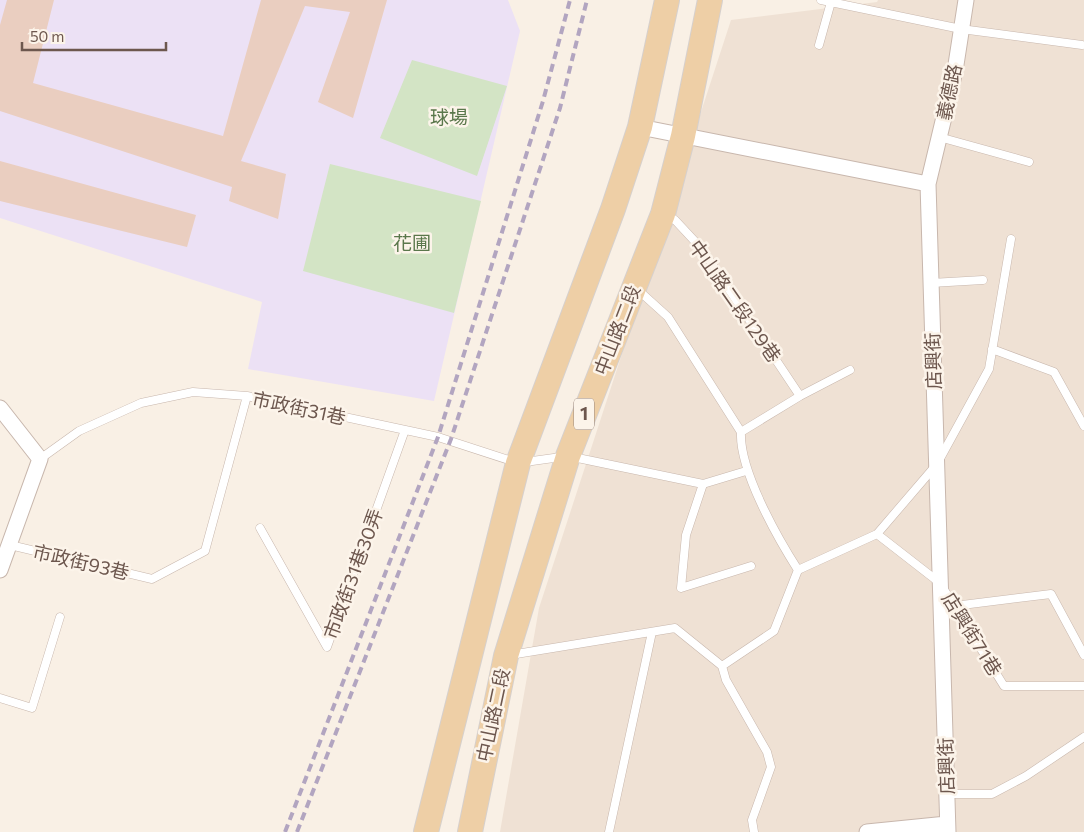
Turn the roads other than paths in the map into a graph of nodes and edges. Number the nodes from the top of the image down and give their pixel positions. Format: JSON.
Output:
{"nodes":[{"id":1,"x":667,"y":0,"type":"edge"},
{"id":2,"x":710,"y":0,"type":"edge"},
{"id":3,"x":821,"y":0,"type":"edge"},
{"id":4,"x":966,"y":0,"type":"edge"},
{"id":5,"x":831,"y":2,"type":"junction"},
{"id":6,"x":961,"y":29,"type":"junction"},
{"id":7,"x":819,"y":45,"type":"dead end"},
{"id":8,"x":1082,"y":45,"type":"dead end"},
{"id":9,"x":640,"y":127,"type":"junction"},
{"id":10,"x":683,"y":136,"type":"junction"},
{"id":11,"x":939,"y":138,"type":"junction"},
{"id":12,"x":1029,"y":162,"type":"dead end"},
{"id":13,"x":928,"y":184,"type":"junction"},
{"id":14,"x":663,"y":214,"type":"junction"},
{"id":15,"x":1011,"y":239,"type":"dead end"},
{"id":16,"x":983,"y":280,"type":"dead end"},
{"id":17,"x":931,"y":283,"type":"junction"},
{"id":18,"x":634,"y":286,"type":"junction"},
{"id":19,"x":992,"y":349,"type":"junction"},
{"id":20,"x":850,"y":370,"type":"dead end"},
{"id":21,"x":247,"y":396,"type":"junction"},
{"id":22,"x":800,"y":396,"type":"junction"},
{"id":23,"x":0,"y":408,"type":"edge"},
{"id":24,"x":1084,"y":426,"type":"edge"},
{"id":25,"x":405,"y":430,"type":"junction"},
{"id":26,"x":741,"y":432,"type":"junction"},
{"id":27,"x":568,"y":456,"type":"junction"},
{"id":28,"x":40,"y":459,"type":"junction"},
{"id":29,"x":518,"y":463,"type":"junction"},
{"id":30,"x":937,"y":464,"type":"junction"},
{"id":31,"x":746,"y":471,"type":"junction"},
{"id":32,"x":703,"y":484,"type":"junction"},
{"id":33,"x":260,"y":528,"type":"dead end"},
{"id":34,"x":877,"y":534,"type":"junction"},
{"id":35,"x":10,"y":545,"type":"junction"},
{"id":36,"x":751,"y":566,"type":"dead end"},
{"id":37,"x":0,"y":570,"type":"edge"},
{"id":38,"x":798,"y":570,"type":"junction"},
{"id":39,"x":940,"y":583,"type":"junction"},
{"id":40,"x":954,"y":606,"type":"junction"},
{"id":41,"x":60,"y":617,"type":"dead end"},
{"id":42,"x":652,"y":632,"type":"junction"},
{"id":43,"x":1084,"y":655,"type":"edge"},
{"id":44,"x":506,"y":656,"type":"junction"},
{"id":45,"x":722,"y":666,"type":"junction"},
{"id":46,"x":1084,"y":686,"type":"edge"},
{"id":47,"x":0,"y":698,"type":"edge"},
{"id":48,"x":1084,"y":738,"type":"edge"},
{"id":49,"x":947,"y":794,"type":"junction"},
{"id":50,"x":947,"y":828,"type":"edge"},
{"id":51,"x":426,"y":832,"type":"edge"},
{"id":52,"x":470,"y":832,"type":"edge"},
{"id":53,"x":608,"y":832,"type":"edge"},
{"id":54,"x":754,"y":832,"type":"edge"},
{"id":55,"x":876,"y":832,"type":"edge"}],
"edges":[{"from":1,"to":9,"type":"main road","name":"中山路二段"},
{"from":2,"to":10,"type":"main road","name":"中山路二段","number":"1"},
{"from":3,"to":5,"type":"lane"},
{"from":4,"to":6,"type":"street","name":"義德路"},
{"from":5,"to":6,"type":"lane"},
{"from":5,"to":7,"type":"lane"},
{"from":6,"to":8,"type":"lane"},
{"from":6,"to":11,"type":"street","name":"義德路"},
{"from":9,"to":10,"type":"street"},
{"from":9,"to":29,"type":"main road","name":"中山路二段"},
{"from":10,"to":13,"type":"street"},
{"from":10,"to":14,"type":"main road","name":"中山路二段","number":"1"},
{"from":11,"to":12,"type":"lane"},
{"from":11,"to":13,"type":"street","name":"義德路"},
{"from":13,"to":17,"type":"street","name":"店興街"},
{"from":14,"to":18,"type":"main road","name":"中山路二段","number":"1"},
{"from":14,"to":22,"type":"lane","name":"中山路二段129巷"},
{"from":15,"to":19,"type":"lane"},
{"from":16,"to":17,"type":"lane"},
{"from":17,"to":30,"type":"street","name":"店興街"},
{"from":18,"to":26,"type":"lane"},
{"from":18,"to":27,"type":"main road","name":"中山路二段","number":"1"},
{"from":19,"to":24,"type":"lane"},
{"from":19,"to":30,"type":"lane"},
{"from":20,"to":22,"type":"lane"},
{"from":21,"to":25,"type":"lane","name":"市政街31巷"},
{"from":21,"to":28,"type":"lane","name":"市政街31巷"},
{"from":21,"to":35,"type":"lane","name":"市政街93巷"},
{"from":22,"to":26,"type":"lane"},
{"from":23,"to":28,"type":"street"},
{"from":25,"to":29,"type":"lane","name":"市政街31巷"},
{"from":25,"to":33,"type":"lane","name":"市政街31巷30弄"},
{"from":26,"to":31,"type":"lane"},
{"from":27,"to":29,"type":"lane","name":"市政街31巷"},
{"from":27,"to":32,"type":"lane","name":"市政街31巷"},
{"from":27,"to":44,"type":"main road","name":"中山路二段","number":"1"},
{"from":28,"to":35,"type":"street"},
{"from":29,"to":51,"type":"main road","name":"中山路二段"},
{"from":30,"to":34,"type":"lane"},
{"from":30,"to":39,"type":"street","name":"店興街"},
{"from":31,"to":32,"type":"lane"},
{"from":31,"to":38,"type":"lane"},
{"from":32,"to":36,"type":"lane"},
{"from":34,"to":38,"type":"lane"},
{"from":34,"to":39,"type":"lane","name":"店興街71巷"},
{"from":35,"to":37,"type":"street"},
{"from":38,"to":45,"type":"lane"},
{"from":39,"to":40,"type":"lane","name":"店興街71巷"},
{"from":39,"to":49,"type":"street","name":"店興街"},
{"from":40,"to":43,"type":"lane"},
{"from":40,"to":46,"type":"lane","name":"店興街71巷"},
{"from":41,"to":47,"type":"lane"},
{"from":42,"to":44,"type":"lane"},
{"from":42,"to":45,"type":"lane"},
{"from":42,"to":53,"type":"lane"},
{"from":44,"to":52,"type":"main road","name":"中山路二段","number":"1"},
{"from":45,"to":54,"type":"lane"},
{"from":48,"to":49,"type":"lane"},
{"from":49,"to":50,"type":"street","name":"店興街"},
{"from":50,"to":55,"type":"street"}]}
